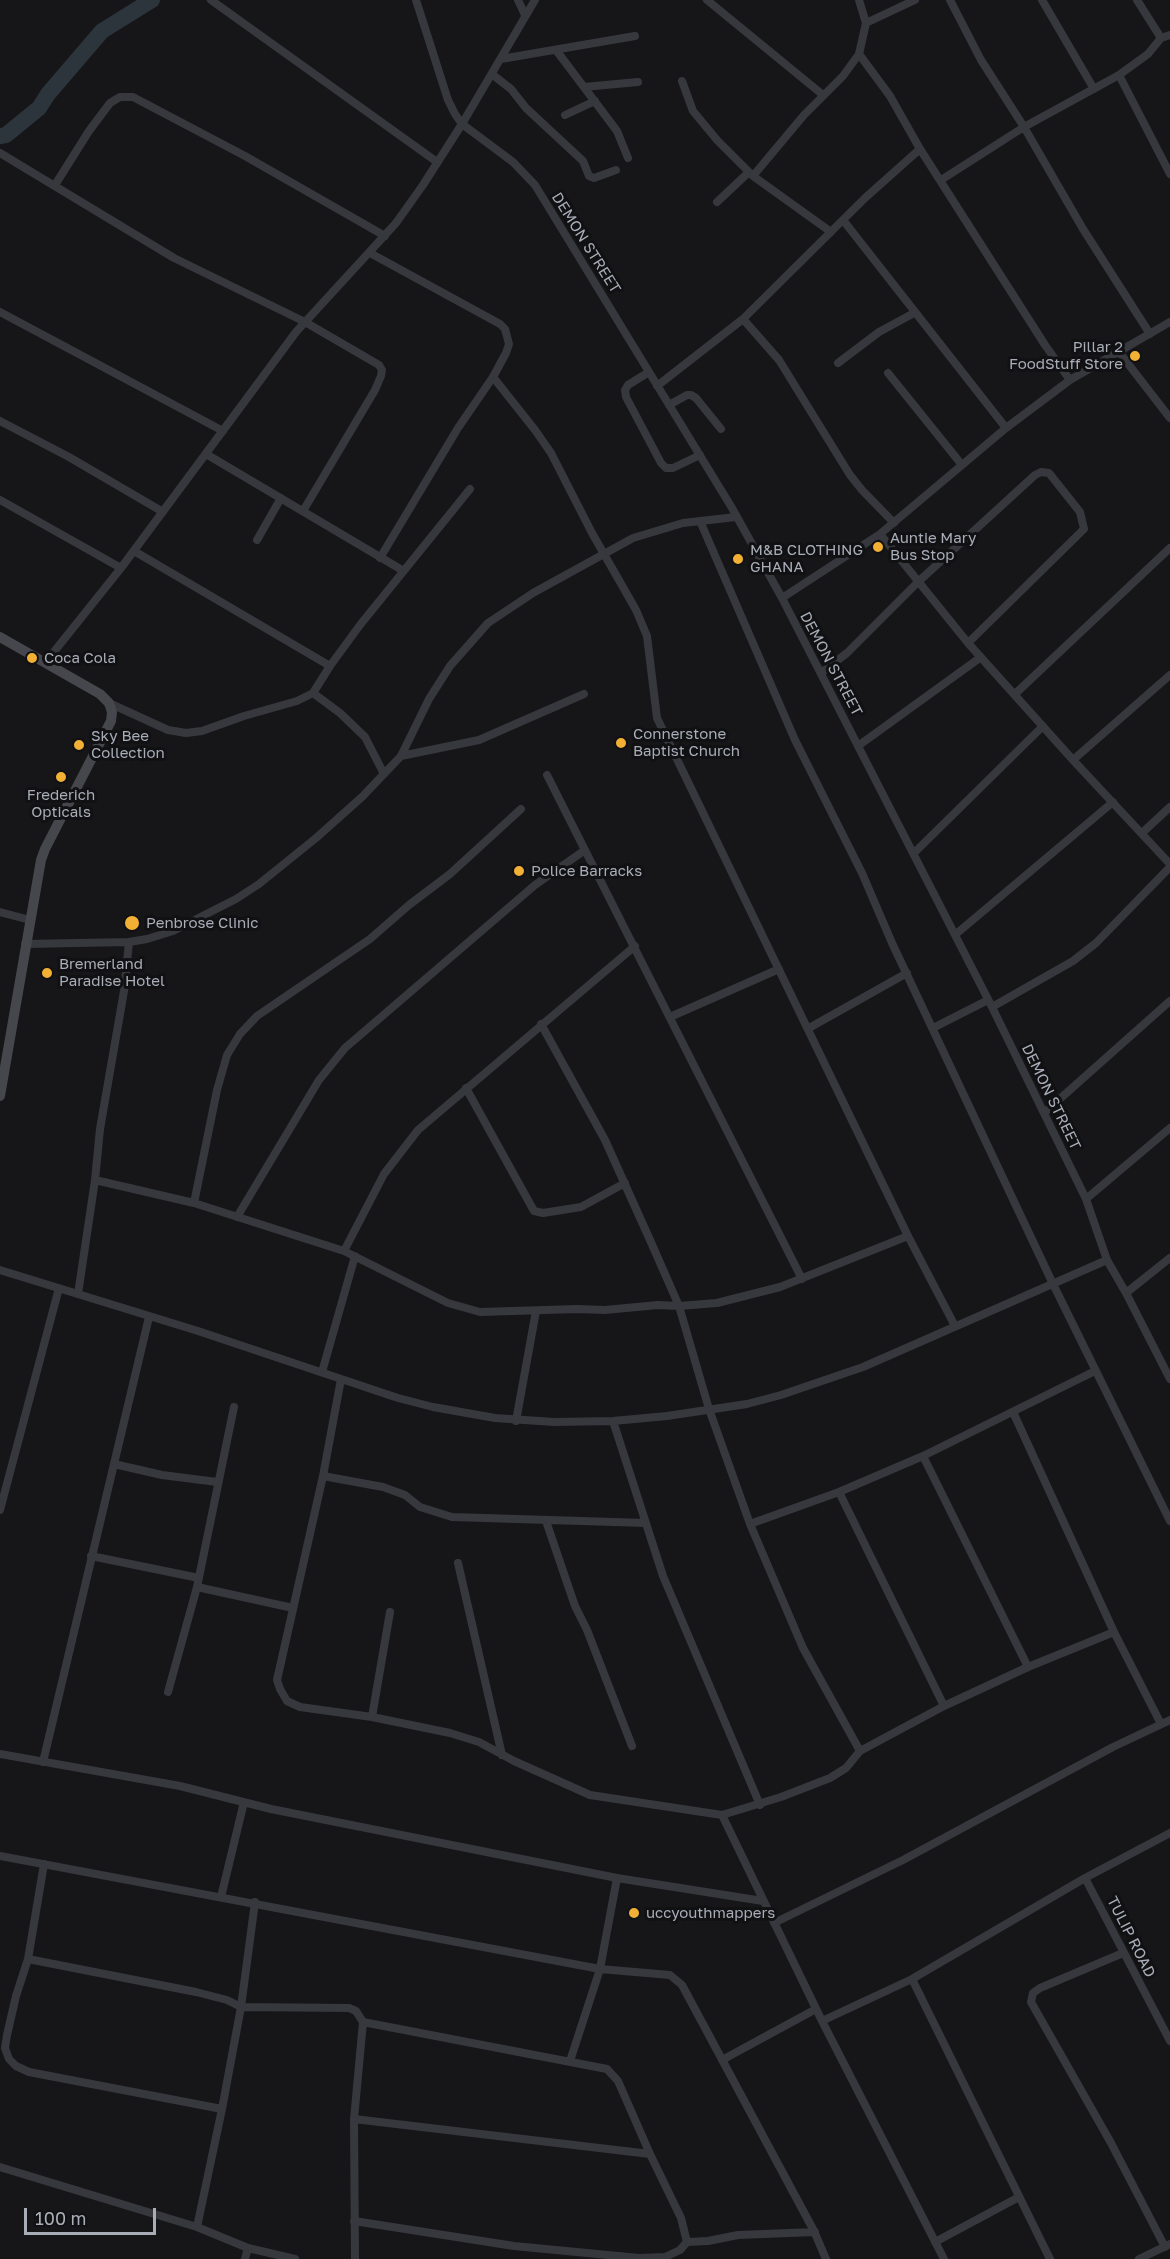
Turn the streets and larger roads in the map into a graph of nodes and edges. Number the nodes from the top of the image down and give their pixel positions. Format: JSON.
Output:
{"nodes":[{"id":1,"x":211,"y":0,"type":"edge"},
{"id":2,"x":416,"y":0,"type":"edge"},
{"id":3,"x":518,"y":0,"type":"edge"},
{"id":4,"x":535,"y":0,"type":"edge"},
{"id":5,"x":707,"y":0,"type":"edge"},
{"id":6,"x":859,"y":0,"type":"edge"},
{"id":7,"x":915,"y":0,"type":"edge"},
{"id":8,"x":950,"y":0,"type":"edge"},
{"id":9,"x":1042,"y":0,"type":"edge"},
{"id":10,"x":1137,"y":0,"type":"edge"},
{"id":11,"x":525,"y":15,"type":"junction"},
{"id":12,"x":866,"y":23,"type":"junction"},
{"id":13,"x":1170,"y":35,"type":"edge"},
{"id":14,"x":635,"y":36,"type":"dead end"},
{"id":15,"x":1161,"y":38,"type":"junction"},
{"id":16,"x":556,"y":50,"type":"junction"},
{"id":17,"x":859,"y":54,"type":"junction"},
{"id":18,"x":501,"y":59,"type":"junction"},
{"id":19,"x":492,"y":75,"type":"junction"},
{"id":20,"x":1119,"y":75,"type":"junction"},
{"id":21,"x":682,"y":81,"type":"dead end"},
{"id":22,"x":638,"y":82,"type":"dead end"},
{"id":23,"x":585,"y":87,"type":"junction"},
{"id":24,"x":1094,"y":89,"type":"junction"},
{"id":25,"x":823,"y":95,"type":"junction"},
{"id":26,"x":595,"y":101,"type":"junction"},
{"id":27,"x":565,"y":115,"type":"dead end"},
{"id":28,"x":462,"y":124,"type":"junction"},
{"id":29,"x":1024,"y":126,"type":"junction"},
{"id":30,"x":920,"y":149,"type":"junction"},
{"id":31,"x":0,"y":153,"type":"edge"},
{"id":32,"x":628,"y":158,"type":"dead end"},
{"id":33,"x":437,"y":162,"type":"junction"},
{"id":34,"x":616,"y":170,"type":"dead end"},
{"id":35,"x":751,"y":174,"type":"junction"},
{"id":36,"x":1170,"y":174,"type":"edge"},
{"id":37,"x":941,"y":180,"type":"junction"},
{"id":38,"x":55,"y":185,"type":"junction"},
{"id":39,"x":717,"y":202,"type":"dead end"},
{"id":40,"x":843,"y":220,"type":"junction"},
{"id":41,"x":831,"y":232,"type":"junction"},
{"id":42,"x":384,"y":236,"type":"junction"},
{"id":43,"x":370,"y":253,"type":"junction"},
{"id":44,"x":0,"y":312,"type":"edge"},
{"id":45,"x":914,"y":313,"type":"junction"},
{"id":46,"x":743,"y":319,"type":"junction"},
{"id":47,"x":305,"y":322,"type":"junction"},
{"id":48,"x":1170,"y":322,"type":"edge"},
{"id":49,"x":1150,"y":333,"type":"junction"},
{"id":50,"x":1119,"y":352,"type":"junction"},
{"id":51,"x":838,"y":363,"type":"dead end"},
{"id":52,"x":649,"y":372,"type":"junction"},
{"id":53,"x":888,"y":373,"type":"dead end"},
{"id":54,"x":493,"y":377,"type":"junction"},
{"id":55,"x":1070,"y":380,"type":"junction"},
{"id":56,"x":657,"y":386,"type":"junction"},
{"id":57,"x":669,"y":405,"type":"junction"},
{"id":58,"x":1170,"y":418,"type":"edge"},
{"id":59,"x":0,"y":421,"type":"edge"},
{"id":60,"x":1006,"y":428,"type":"junction"},
{"id":61,"x":722,"y":429,"type":"dead end"},
{"id":62,"x":223,"y":431,"type":"junction"},
{"id":63,"x":206,"y":454,"type":"junction"},
{"id":64,"x":700,"y":455,"type":"junction"},
{"id":65,"x":962,"y":465,"type":"junction"},
{"id":66,"x":470,"y":489,"type":"dead end"},
{"id":67,"x":281,"y":498,"type":"junction"},
{"id":68,"x":0,"y":500,"type":"edge"},
{"id":69,"x":303,"y":511,"type":"junction"},
{"id":70,"x":163,"y":512,"type":"junction"},
{"id":71,"x":736,"y":517,"type":"junction"},
{"id":72,"x":700,"y":521,"type":"junction"},
{"id":73,"x":894,"y":523,"type":"junction"},
{"id":74,"x":880,"y":534,"type":"junction"},
{"id":75,"x":257,"y":540,"type":"dead end"},
{"id":76,"x":1170,"y":548,"type":"edge"},
{"id":77,"x":134,"y":551,"type":"junction"},
{"id":78,"x":605,"y":554,"type":"junction"},
{"id":79,"x":380,"y":558,"type":"junction"},
{"id":80,"x":121,"y":568,"type":"junction"},
{"id":81,"x":402,"y":570,"type":"junction"},
{"id":82,"x":918,"y":582,"type":"junction"},
{"id":83,"x":782,"y":598,"type":"junction"},
{"id":84,"x":0,"y":637,"type":"edge"},
{"id":85,"x":968,"y":642,"type":"junction"},
{"id":86,"x":981,"y":657,"type":"junction"},
{"id":87,"x":45,"y":663,"type":"junction"},
{"id":88,"x":330,"y":666,"type":"junction"},
{"id":89,"x":821,"y":673,"type":"junction"},
{"id":90,"x":1170,"y":675,"type":"edge"},
{"id":91,"x":313,"y":693,"type":"junction"},
{"id":92,"x":584,"y":694,"type":"dead end"},
{"id":93,"x":1015,"y":694,"type":"junction"},
{"id":94,"x":109,"y":703,"type":"junction"},
{"id":95,"x":1042,"y":726,"type":"junction"},
{"id":96,"x":858,"y":746,"type":"junction"},
{"id":97,"x":401,"y":756,"type":"junction"},
{"id":98,"x":1073,"y":760,"type":"junction"},
{"id":99,"x":384,"y":774,"type":"junction"},
{"id":100,"x":547,"y":775,"type":"dead end"},
{"id":101,"x":1113,"y":802,"type":"junction"},
{"id":102,"x":1170,"y":807,"type":"edge"},
{"id":103,"x":521,"y":809,"type":"dead end"},
{"id":104,"x":1142,"y":833,"type":"junction"},
{"id":105,"x":585,"y":850,"type":"junction"},
{"id":106,"x":914,"y":853,"type":"junction"},
{"id":107,"x":1170,"y":866,"type":"edge"},
{"id":108,"x":0,"y":912,"type":"edge"},
{"id":109,"x":30,"y":920,"type":"junction"},
{"id":110,"x":956,"y":934,"type":"junction"},
{"id":111,"x":129,"y":942,"type":"junction"},
{"id":112,"x":25,"y":944,"type":"junction"},
{"id":113,"x":634,"y":945,"type":"junction"},
{"id":114,"x":779,"y":969,"type":"junction"},
{"id":115,"x":907,"y":973,"type":"junction"},
{"id":116,"x":1170,"y":1001,"type":"edge"},
{"id":117,"x":990,"y":1003,"type":"junction"},
{"id":118,"x":670,"y":1017,"type":"junction"},
{"id":119,"x":541,"y":1024,"type":"junction"},
{"id":120,"x":809,"y":1028,"type":"junction"},
{"id":121,"x":933,"y":1028,"type":"junction"},
{"id":122,"x":466,"y":1088,"type":"junction"},
{"id":123,"x":0,"y":1096,"type":"edge"},
{"id":124,"x":1044,"y":1113,"type":"junction"},
{"id":125,"x":1170,"y":1128,"type":"edge"},
{"id":126,"x":95,"y":1180,"type":"junction"},
{"id":127,"x":625,"y":1183,"type":"junction"},
{"id":128,"x":1086,"y":1199,"type":"junction"},
{"id":129,"x":194,"y":1203,"type":"junction"},
{"id":130,"x":237,"y":1217,"type":"junction"},
{"id":131,"x":908,"y":1236,"type":"junction"},
{"id":132,"x":344,"y":1251,"type":"junction"},
{"id":133,"x":355,"y":1256,"type":"junction"},
{"id":134,"x":1170,"y":1258,"type":"edge"},
{"id":135,"x":1107,"y":1260,"type":"junction"},
{"id":136,"x":0,"y":1270,"type":"edge"},
{"id":137,"x":802,"y":1279,"type":"junction"},
{"id":138,"x":1053,"y":1284,"type":"junction"},
{"id":139,"x":59,"y":1288,"type":"junction"},
{"id":140,"x":1126,"y":1293,"type":"junction"},
{"id":141,"x":78,"y":1294,"type":"junction"},
{"id":142,"x":679,"y":1306,"type":"junction"},
{"id":143,"x":536,"y":1311,"type":"junction"},
{"id":144,"x":149,"y":1317,"type":"junction"},
{"id":145,"x":955,"y":1326,"type":"junction"},
{"id":146,"x":1095,"y":1371,"type":"junction"},
{"id":147,"x":322,"y":1372,"type":"junction"},
{"id":148,"x":341,"y":1379,"type":"junction"},
{"id":149,"x":1170,"y":1379,"type":"edge"},
{"id":150,"x":234,"y":1407,"type":"dead end"},
{"id":151,"x":709,"y":1409,"type":"junction"},
{"id":152,"x":1013,"y":1412,"type":"junction"},
{"id":153,"x":516,"y":1420,"type":"junction"},
{"id":154,"x":613,"y":1421,"type":"junction"},
{"id":155,"x":923,"y":1456,"type":"junction"},
{"id":156,"x":114,"y":1464,"type":"junction"},
{"id":157,"x":323,"y":1476,"type":"junction"},
{"id":158,"x":218,"y":1482,"type":"junction"},
{"id":159,"x":839,"y":1492,"type":"junction"},
{"id":160,"x":0,"y":1510,"type":"edge"},
{"id":161,"x":546,"y":1521,"type":"junction"},
{"id":162,"x":1170,"y":1521,"type":"edge"},
{"id":163,"x":646,"y":1523,"type":"junction"},
{"id":164,"x":750,"y":1524,"type":"junction"},
{"id":165,"x":91,"y":1556,"type":"junction"},
{"id":166,"x":458,"y":1563,"type":"dead end"},
{"id":167,"x":199,"y":1578,"type":"junction"},
{"id":168,"x":197,"y":1587,"type":"junction"},
{"id":169,"x":292,"y":1608,"type":"junction"},
{"id":170,"x":390,"y":1612,"type":"dead end"},
{"id":171,"x":1114,"y":1632,"type":"junction"},
{"id":172,"x":1028,"y":1667,"type":"junction"},
{"id":173,"x":168,"y":1692,"type":"dead end"},
{"id":174,"x":944,"y":1706,"type":"junction"},
{"id":175,"x":372,"y":1716,"type":"junction"},
{"id":176,"x":1170,"y":1720,"type":"edge"},
{"id":177,"x":1161,"y":1724,"type":"junction"},
{"id":178,"x":632,"y":1746,"type":"dead end"},
{"id":179,"x":860,"y":1751,"type":"junction"},
{"id":180,"x":0,"y":1754,"type":"edge"},
{"id":181,"x":502,"y":1755,"type":"junction"},
{"id":182,"x":43,"y":1762,"type":"junction"},
{"id":183,"x":244,"y":1802,"type":"junction"},
{"id":184,"x":760,"y":1804,"type":"junction"},
{"id":185,"x":722,"y":1815,"type":"junction"},
{"id":186,"x":1170,"y":1833,"type":"edge"},
{"id":187,"x":0,"y":1856,"type":"edge"},
{"id":188,"x":44,"y":1864,"type":"junction"},
{"id":189,"x":617,"y":1878,"type":"junction"},
{"id":190,"x":1085,"y":1878,"type":"junction"},
{"id":191,"x":221,"y":1897,"type":"junction"},
{"id":192,"x":763,"y":1901,"type":"junction"},
{"id":193,"x":255,"y":1902,"type":"junction"},
{"id":194,"x":774,"y":1923,"type":"junction"},
{"id":195,"x":1123,"y":1953,"type":"junction"},
{"id":196,"x":28,"y":1959,"type":"junction"},
{"id":197,"x":600,"y":1969,"type":"junction"},
{"id":198,"x":912,"y":1979,"type":"junction"},
{"id":199,"x":241,"y":2007,"type":"junction"},
{"id":200,"x":816,"y":2009,"type":"junction"},
{"id":201,"x":363,"y":2022,"type":"junction"},
{"id":202,"x":822,"y":2022,"type":"junction"},
{"id":203,"x":1170,"y":2041,"type":"edge"},
{"id":204,"x":722,"y":2060,"type":"junction"},
{"id":205,"x":570,"y":2061,"type":"junction"},
{"id":206,"x":222,"y":2109,"type":"junction"},
{"id":207,"x":354,"y":2119,"type":"junction"},
{"id":208,"x":650,"y":2154,"type":"junction"},
{"id":209,"x":0,"y":2167,"type":"edge"},
{"id":210,"x":1020,"y":2197,"type":"junction"},
{"id":211,"x":354,"y":2221,"type":"junction"},
{"id":212,"x":197,"y":2227,"type":"junction"},
{"id":213,"x":815,"y":2232,"type":"junction"},
{"id":214,"x":687,"y":2242,"type":"junction"},
{"id":215,"x":935,"y":2242,"type":"junction"},
{"id":216,"x":1167,"y":2246,"type":"edge"},
{"id":217,"x":248,"y":2248,"type":"junction"},
{"id":218,"x":245,"y":2259,"type":"edge"},
{"id":219,"x":295,"y":2259,"type":"edge"},
{"id":220,"x":355,"y":2259,"type":"edge"},
{"id":221,"x":826,"y":2259,"type":"edge"},
{"id":222,"x":944,"y":2259,"type":"edge"},
{"id":223,"x":1050,"y":2259,"type":"edge"},
{"id":224,"x":1139,"y":2259,"type":"edge"}],
"edges":[{"from":1,"to":33,"type":"street"},
{"from":2,"to":28,"type":"street"},
{"from":3,"to":11,"type":"street"},
{"from":4,"to":11,"type":"street"},
{"from":5,"to":25,"type":"street"},
{"from":6,"to":12,"type":"street"},
{"from":7,"to":12,"type":"street"},
{"from":8,"to":29,"type":"street"},
{"from":9,"to":24,"type":"street"},
{"from":10,"to":15,"type":"street"},
{"from":11,"to":18,"type":"street"},
{"from":12,"to":17,"type":"street"},
{"from":13,"to":15,"type":"street"},
{"from":14,"to":16,"type":"street"},
{"from":15,"to":20,"type":"street"},
{"from":16,"to":18,"type":"street"},
{"from":16,"to":23,"type":"street"},
{"from":17,"to":25,"type":"street"},
{"from":17,"to":30,"type":"street"},
{"from":18,"to":19,"type":"street"},
{"from":19,"to":28,"type":"street"},
{"from":19,"to":34,"type":"street"},
{"from":20,"to":24,"type":"street"},
{"from":20,"to":36,"type":"street"},
{"from":21,"to":35,"type":"street"},
{"from":22,"to":23,"type":"street"},
{"from":23,"to":26,"type":"street"},
{"from":24,"to":29,"type":"street"},
{"from":25,"to":35,"type":"street"},
{"from":26,"to":27,"type":"street"},
{"from":26,"to":32,"type":"street"},
{"from":28,"to":33,"type":"street"},
{"from":28,"to":52,"type":"street","name":"DEMON STREET"},
{"from":29,"to":37,"type":"street"},
{"from":29,"to":49,"type":"street"},
{"from":30,"to":37,"type":"street"},
{"from":30,"to":40,"type":"street"},
{"from":31,"to":38,"type":"street"},
{"from":33,"to":42,"type":"street"},
{"from":35,"to":39,"type":"street"},
{"from":35,"to":41,"type":"street"},
{"from":37,"to":55,"type":"street"},
{"from":38,"to":42,"type":"street"},
{"from":38,"to":47,"type":"street"},
{"from":40,"to":41,"type":"street"},
{"from":40,"to":45,"type":"street"},
{"from":41,"to":46,"type":"street"},
{"from":42,"to":43,"type":"street"},
{"from":43,"to":47,"type":"street"},
{"from":43,"to":54,"type":"street"},
{"from":44,"to":62,"type":"street"},
{"from":45,"to":51,"type":"street"},
{"from":45,"to":60,"type":"street"},
{"from":46,"to":56,"type":"street"},
{"from":46,"to":73,"type":"street"},
{"from":47,"to":62,"type":"street"},
{"from":47,"to":69,"type":"street"},
{"from":48,"to":49,"type":"street"},
{"from":49,"to":50,"type":"street"},
{"from":50,"to":55,"type":"street"},
{"from":50,"to":58,"type":"street"},
{"from":52,"to":56,"type":"street","name":"DEMON STREET"},
{"from":52,"to":64,"type":"street"},
{"from":53,"to":65,"type":"street"},
{"from":54,"to":78,"type":"street"},
{"from":54,"to":79,"type":"street"},
{"from":55,"to":60,"type":"street"},
{"from":56,"to":57,"type":"street","name":"DEMON STREET"},
{"from":57,"to":61,"type":"street"},
{"from":57,"to":64,"type":"street","name":"DEMON STREET"},
{"from":59,"to":70,"type":"street"},
{"from":60,"to":65,"type":"street"},
{"from":62,"to":63,"type":"street"},
{"from":63,"to":67,"type":"street"},
{"from":63,"to":70,"type":"street"},
{"from":64,"to":71,"type":"street","name":"DEMON STREET"},
{"from":65,"to":73,"type":"street"},
{"from":66,"to":81,"type":"street"},
{"from":67,"to":69,"type":"street"},
{"from":67,"to":75,"type":"street"},
{"from":68,"to":80,"type":"street"},
{"from":69,"to":79,"type":"street"},
{"from":70,"to":77,"type":"street"},
{"from":71,"to":72,"type":"street"},
{"from":71,"to":83,"type":"street","name":"DEMON STREET"},
{"from":72,"to":78,"type":"street"},
{"from":72,"to":115,"type":"street"},
{"from":73,"to":74,"type":"street"},
{"from":74,"to":82,"type":"street"},
{"from":74,"to":83,"type":"street"},
{"from":76,"to":93,"type":"street"},
{"from":77,"to":80,"type":"street"},
{"from":77,"to":88,"type":"street"},
{"from":78,"to":97,"type":"street"},
{"from":78,"to":114,"type":"street"},
{"from":79,"to":81,"type":"street"},
{"from":80,"to":87,"type":"street"},
{"from":81,"to":88,"type":"street"},
{"from":82,"to":85,"type":"street"},
{"from":82,"to":85,"type":"street"},
{"from":82,"to":89,"type":"street"},
{"from":83,"to":89,"type":"street","name":"DEMON STREET"},
{"from":84,"to":87,"type":"street"},
{"from":85,"to":86,"type":"street"},
{"from":86,"to":93,"type":"street"},
{"from":86,"to":96,"type":"street"},
{"from":87,"to":94,"type":"street"},
{"from":88,"to":91,"type":"street"},
{"from":89,"to":96,"type":"street","name":"DEMON STREET"},
{"from":90,"to":98,"type":"street"},
{"from":91,"to":94,"type":"street"},
{"from":91,"to":99,"type":"street"},
{"from":92,"to":97,"type":"street"},
{"from":93,"to":95,"type":"street"},
{"from":94,"to":109,"type":"street"},
{"from":95,"to":98,"type":"street"},
{"from":95,"to":106,"type":"street"},
{"from":96,"to":106,"type":"street","name":"DEMON STREET"},
{"from":97,"to":99,"type":"street"},
{"from":98,"to":101,"type":"street"},
{"from":99,"to":111,"type":"street"},
{"from":100,"to":105,"type":"street"},
{"from":101,"to":104,"type":"street"},
{"from":101,"to":110,"type":"street"},
{"from":102,"to":104,"type":"street"},
{"from":103,"to":129,"type":"street"},
{"from":104,"to":107,"type":"street"},
{"from":105,"to":113,"type":"street"},
{"from":105,"to":130,"type":"street"},
{"from":106,"to":110,"type":"street","name":"DEMON STREET"},
{"from":107,"to":117,"type":"street"},
{"from":108,"to":109,"type":"street"},
{"from":109,"to":112,"type":"street"},
{"from":110,"to":117,"type":"street","name":"DEMON STREET"},
{"from":111,"to":112,"type":"street"},
{"from":111,"to":126,"type":"street"},
{"from":112,"to":123,"type":"street"},
{"from":113,"to":118,"type":"street"},
{"from":113,"to":119,"type":"street"},
{"from":114,"to":118,"type":"street"},
{"from":114,"to":120,"type":"street"},
{"from":115,"to":120,"type":"street"},
{"from":115,"to":121,"type":"street"},
{"from":116,"to":124,"type":"street"},
{"from":117,"to":121,"type":"street"},
{"from":117,"to":124,"type":"street","name":"DEMON STREET"},
{"from":118,"to":137,"type":"street"},
{"from":119,"to":122,"type":"street"},
{"from":119,"to":127,"type":"street"},
{"from":120,"to":131,"type":"street"},
{"from":121,"to":138,"type":"street"},
{"from":122,"to":127,"type":"street"},
{"from":122,"to":132,"type":"street"},
{"from":124,"to":128,"type":"street","name":"DEMON STREET"},
{"from":125,"to":128,"type":"street"},
{"from":126,"to":129,"type":"street"},
{"from":126,"to":141,"type":"street"},
{"from":127,"to":142,"type":"street"},
{"from":128,"to":135,"type":"street","name":"DEMON STREET"},
{"from":129,"to":130,"type":"street"},
{"from":130,"to":132,"type":"street"},
{"from":131,"to":137,"type":"street"},
{"from":131,"to":145,"type":"street"},
{"from":132,"to":133,"type":"street"},
{"from":133,"to":143,"type":"street"},
{"from":133,"to":147,"type":"street"},
{"from":134,"to":140,"type":"street"},
{"from":135,"to":138,"type":"street"},
{"from":135,"to":140,"type":"street","name":"DEMON STREET"},
{"from":136,"to":139,"type":"street"},
{"from":137,"to":142,"type":"street"},
{"from":138,"to":145,"type":"street"},
{"from":138,"to":146,"type":"street"},
{"from":139,"to":141,"type":"street"},
{"from":139,"to":160,"type":"street"},
{"from":140,"to":149,"type":"street","name":"DEMON STREET"},
{"from":141,"to":144,"type":"street"},
{"from":142,"to":143,"type":"street"},
{"from":142,"to":151,"type":"street"},
{"from":143,"to":153,"type":"street"},
{"from":144,"to":147,"type":"street"},
{"from":144,"to":156,"type":"street"},
{"from":145,"to":151,"type":"street"},
{"from":146,"to":152,"type":"street"},
{"from":146,"to":162,"type":"street"},
{"from":147,"to":148,"type":"street"},
{"from":148,"to":153,"type":"street"},
{"from":148,"to":157,"type":"street"},
{"from":150,"to":158,"type":"street"},
{"from":151,"to":154,"type":"street"},
{"from":151,"to":164,"type":"street"},
{"from":152,"to":155,"type":"street"},
{"from":152,"to":171,"type":"street"},
{"from":153,"to":154,"type":"street"},
{"from":154,"to":163,"type":"street"},
{"from":155,"to":159,"type":"street"},
{"from":155,"to":172,"type":"street"},
{"from":156,"to":158,"type":"street"},
{"from":156,"to":165,"type":"street"},
{"from":157,"to":161,"type":"street"},
{"from":157,"to":169,"type":"street"},
{"from":158,"to":167,"type":"street"},
{"from":159,"to":164,"type":"street"},
{"from":159,"to":174,"type":"street"},
{"from":161,"to":163,"type":"street"},
{"from":161,"to":178,"type":"street"},
{"from":163,"to":184,"type":"street"},
{"from":164,"to":179,"type":"street"},
{"from":165,"to":167,"type":"street"},
{"from":165,"to":182,"type":"street"},
{"from":166,"to":181,"type":"street"},
{"from":167,"to":168,"type":"street"},
{"from":168,"to":169,"type":"street"},
{"from":168,"to":173,"type":"street"},
{"from":169,"to":175,"type":"street"},
{"from":170,"to":175,"type":"street"},
{"from":171,"to":172,"type":"street"},
{"from":171,"to":177,"type":"street"},
{"from":172,"to":174,"type":"street"},
{"from":174,"to":179,"type":"street"},
{"from":175,"to":181,"type":"street"},
{"from":176,"to":177,"type":"street"},
{"from":177,"to":194,"type":"street"},
{"from":179,"to":184,"type":"street"},
{"from":180,"to":182,"type":"street"},
{"from":181,"to":185,"type":"street"},
{"from":182,"to":183,"type":"street"},
{"from":183,"to":189,"type":"street"},
{"from":183,"to":191,"type":"street"},
{"from":184,"to":185,"type":"street"},
{"from":185,"to":192,"type":"street"},
{"from":186,"to":190,"type":"street"},
{"from":187,"to":188,"type":"street"},
{"from":188,"to":191,"type":"street"},
{"from":188,"to":196,"type":"street"},
{"from":189,"to":192,"type":"street"},
{"from":189,"to":197,"type":"street"},
{"from":190,"to":195,"type":"street","name":"TULIP ROAD"},
{"from":190,"to":198,"type":"street"},
{"from":191,"to":193,"type":"street"},
{"from":192,"to":194,"type":"street"},
{"from":193,"to":197,"type":"street"},
{"from":193,"to":199,"type":"street"},
{"from":194,"to":200,"type":"street"},
{"from":195,"to":203,"type":"street","name":"TULIP ROAD"},
{"from":195,"to":216,"type":"street"},
{"from":196,"to":199,"type":"street"},
{"from":196,"to":206,"type":"street"},
{"from":197,"to":204,"type":"street"},
{"from":197,"to":205,"type":"street"},
{"from":198,"to":202,"type":"street"},
{"from":198,"to":210,"type":"street"},
{"from":199,"to":201,"type":"street"},
{"from":199,"to":206,"type":"street"},
{"from":200,"to":202,"type":"street"},
{"from":200,"to":204,"type":"street"},
{"from":201,"to":205,"type":"street"},
{"from":201,"to":207,"type":"street"},
{"from":202,"to":215,"type":"street"},
{"from":204,"to":213,"type":"street"},
{"from":205,"to":208,"type":"street"},
{"from":206,"to":212,"type":"street"},
{"from":207,"to":208,"type":"street"},
{"from":207,"to":211,"type":"street"},
{"from":208,"to":214,"type":"street"},
{"from":209,"to":212,"type":"street"},
{"from":210,"to":215,"type":"street"},
{"from":210,"to":223,"type":"street"},
{"from":211,"to":214,"type":"street"},
{"from":211,"to":220,"type":"street"},
{"from":212,"to":217,"type":"street"},
{"from":213,"to":214,"type":"street"},
{"from":213,"to":221,"type":"street"},
{"from":215,"to":222,"type":"street"},
{"from":216,"to":224,"type":"street"},
{"from":217,"to":218,"type":"street"},
{"from":217,"to":219,"type":"street"}]}
